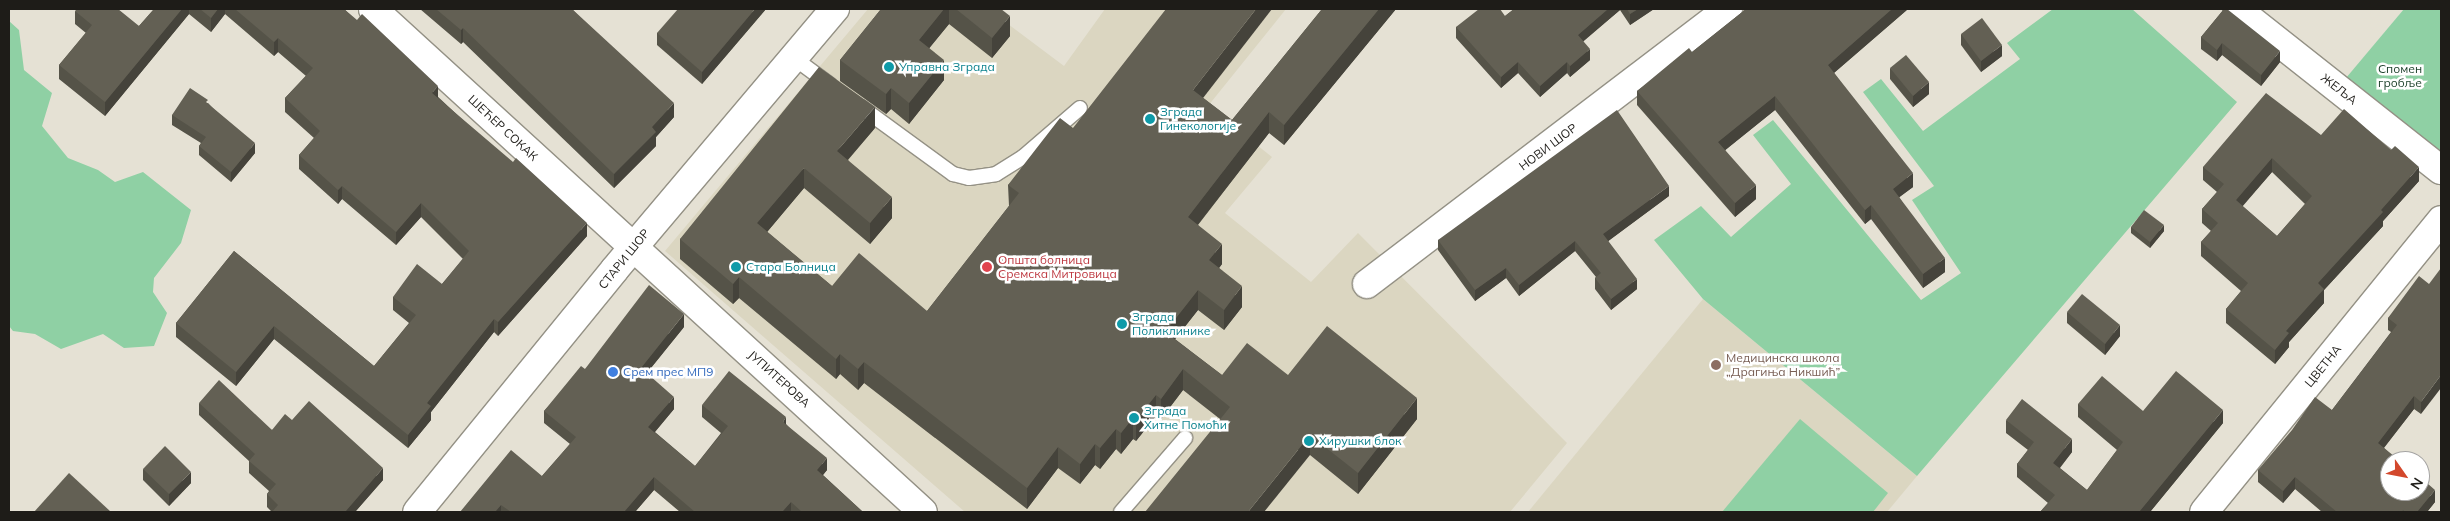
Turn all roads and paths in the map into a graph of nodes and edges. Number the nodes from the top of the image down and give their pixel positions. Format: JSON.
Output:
{"nodes":[{"id":1,"x":373,"y":9,"type":"edge"},
{"id":2,"x":835,"y":9,"type":"edge"},
{"id":3,"x":1728,"y":9,"type":"edge"},
{"id":4,"x":2237,"y":9,"type":"edge"},
{"id":5,"x":794,"y":58,"type":"junction"},
{"id":6,"x":1080,"y":108,"type":"dead end"},
{"id":7,"x":2441,"y":170,"type":"edge"},
{"id":8,"x":2441,"y":220,"type":"edge"},
{"id":9,"x":633,"y":248,"type":"junction"},
{"id":10,"x":1367,"y":284,"type":"dead end"},
{"id":11,"x":1185,"y":438,"type":"dead end"},
{"id":12,"x":417,"y":512,"type":"edge"},
{"id":13,"x":923,"y":512,"type":"edge"},
{"id":14,"x":1121,"y":512,"type":"edge"},
{"id":15,"x":2204,"y":512,"type":"edge"}],
"edges":[{"from":1,"to":9,"type":"street","name":"ШЕЋЕР СОКАК"},
{"from":2,"to":5,"type":"street","name":"СТАРИ ШОР"},
{"from":3,"to":10,"type":"street","name":"НОВИ ШОР"},
{"from":4,"to":7,"type":"street","name":"ЖЕЉА"},
{"from":5,"to":6,"type":"lane"},
{"from":5,"to":9,"type":"street","name":"СТАРИ ШОР"},
{"from":8,"to":15,"type":"street","name":"ЦВЕТНА"},
{"from":9,"to":12,"type":"street","name":"СТАРИ ШОР"},
{"from":9,"to":13,"type":"street","name":"ЈУПИТЕРОВА"},
{"from":11,"to":14,"type":"lane"}]}
